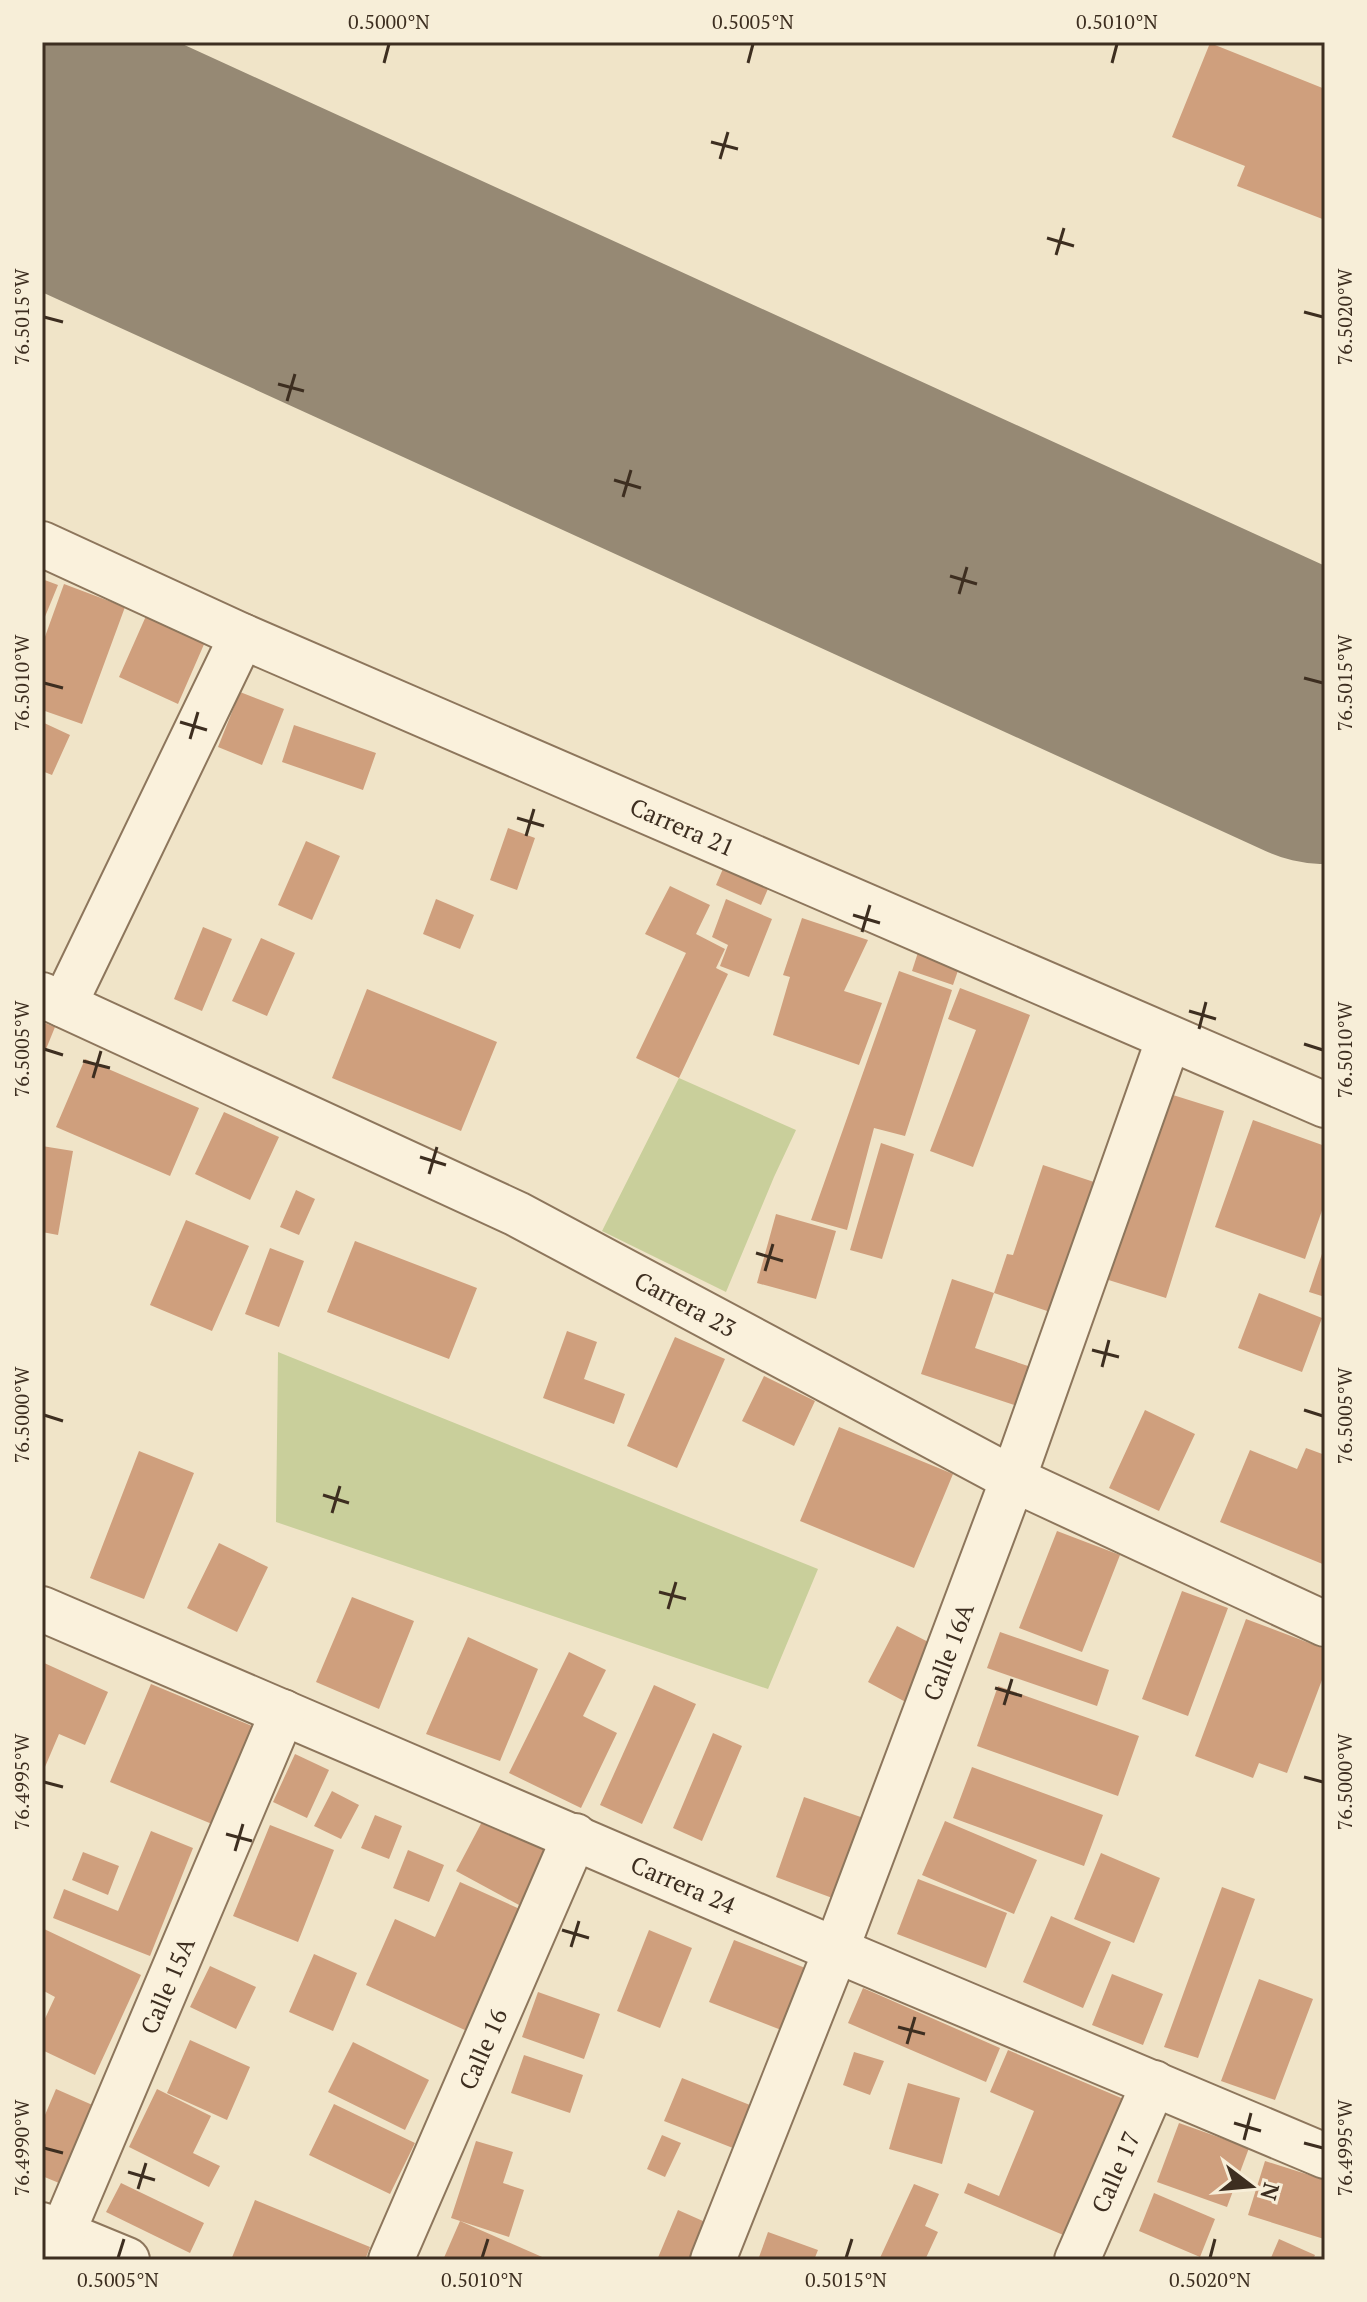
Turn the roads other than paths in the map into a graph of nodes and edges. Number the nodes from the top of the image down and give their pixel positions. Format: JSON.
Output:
{"nodes":[{"id":1,"x":42,"y":544,"type":"edge"},
{"id":2,"x":242,"y":636,"type":"junction"},
{"id":3,"x":53,"y":1000,"type":"edge"},
{"id":4,"x":1169,"y":1038,"type":"junction"},
{"id":5,"x":1325,"y":1105,"type":"edge"},
{"id":6,"x":1013,"y":1479,"type":"junction"},
{"id":7,"x":42,"y":1609,"type":"edge"},
{"id":8,"x":1325,"y":1624,"type":"edge"},
{"id":9,"x":283,"y":1712,"type":"junction"},
{"id":10,"x":575,"y":1836,"type":"junction"},
{"id":11,"x":836,"y":1950,"type":"junction"},
{"id":12,"x":1154,"y":2083,"type":"junction"},
{"id":13,"x":1325,"y":2156,"type":"edge"},
{"id":14,"x":52,"y":2239,"type":"edge"},
{"id":15,"x":127,"y":2260,"type":"edge"},
{"id":16,"x":391,"y":2260,"type":"edge"},
{"id":17,"x":713,"y":2260,"type":"edge"},
{"id":18,"x":1077,"y":2260,"type":"edge"}],
"edges":[{"from":1,"to":2,"type":"street","name":"Carrera 21"},
{"from":2,"to":3,"type":"street"},
{"from":2,"to":4,"type":"street","name":"Carrera 21"},
{"from":3,"to":6,"type":"street","name":"Carrera 23"},
{"from":4,"to":5,"type":"street","name":"Carrera 21"},
{"from":4,"to":6,"type":"street","name":"Calle 16A"},
{"from":6,"to":8,"type":"street","name":"Carrera 23"},
{"from":6,"to":11,"type":"street","name":"Calle 16A"},
{"from":7,"to":9,"type":"street","name":"Carrera 24"},
{"from":9,"to":10,"type":"street","name":"Carrera 24"},
{"from":9,"to":14,"type":"street","name":"Calle 15A"},
{"from":10,"to":11,"type":"street","name":"Carrera 24"},
{"from":10,"to":16,"type":"street","name":"Calle 16"},
{"from":11,"to":12,"type":"street","name":"Carrera 24"},
{"from":11,"to":17,"type":"street","name":"Calle 16A"},
{"from":12,"to":13,"type":"street","name":"Carrera 24"},
{"from":12,"to":18,"type":"street","name":"Calle 17"},
{"from":14,"to":15,"type":"street"}]}
